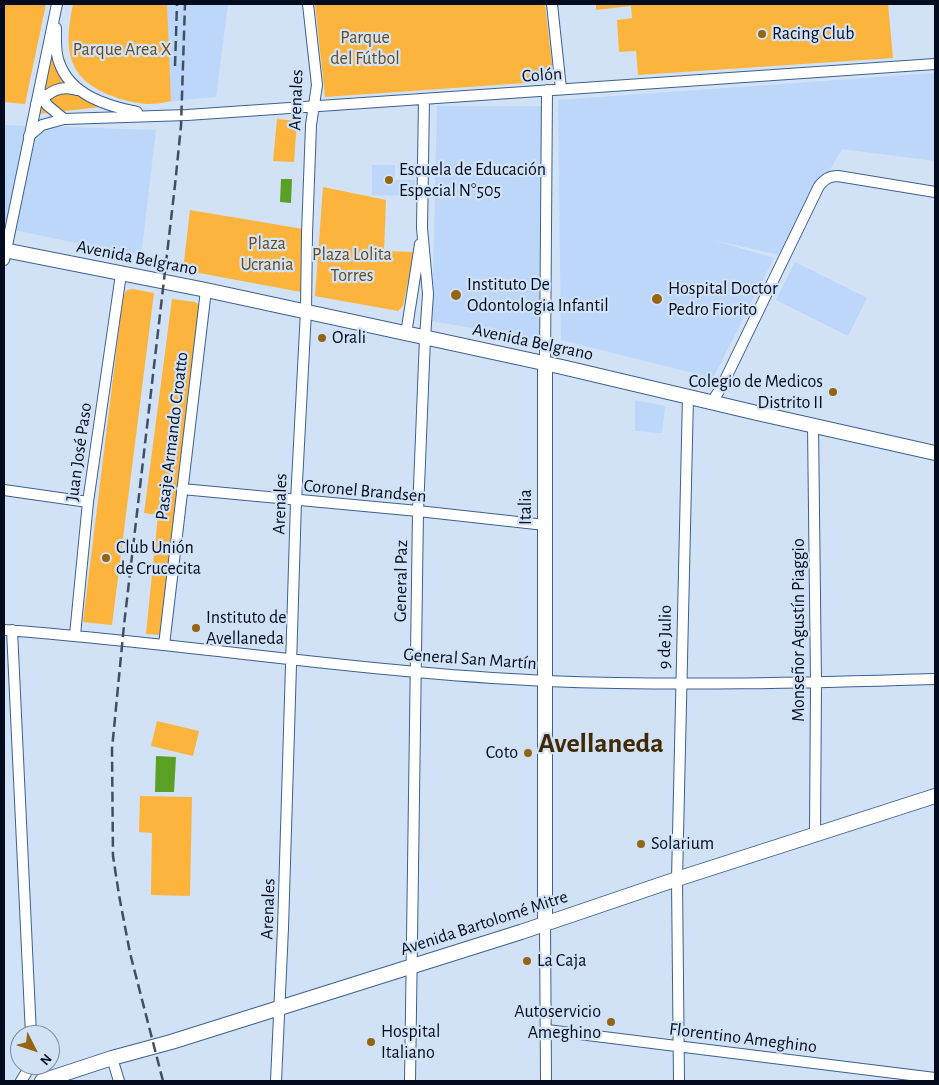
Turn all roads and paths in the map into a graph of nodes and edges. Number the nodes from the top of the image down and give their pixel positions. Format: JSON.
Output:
{"nodes":[{"id":1,"x":308,"y":4,"type":"edge"},
{"id":2,"x":552,"y":4,"type":"edge"},
{"id":3,"x":56,"y":7,"type":"edge"},
{"id":4,"x":935,"y":64,"type":"edge"},
{"id":5,"x":561,"y":89,"type":"junction"},
{"id":6,"x":78,"y":90,"type":"junction"},
{"id":7,"x":547,"y":90,"type":"junction"},
{"id":8,"x":424,"y":99,"type":"junction"},
{"id":9,"x":39,"y":101,"type":"junction"},
{"id":10,"x":314,"y":106,"type":"junction"},
{"id":11,"x":150,"y":115,"type":"junction"},
{"id":12,"x":64,"y":119,"type":"junction"},
{"id":13,"x":29,"y":136,"type":"junction"},
{"id":14,"x":935,"y":192,"type":"edge"},
{"id":15,"x":422,"y":228,"type":"junction"},
{"id":16,"x":4,"y":254,"type":"edge"},
{"id":17,"x":121,"y":274,"type":"junction"},
{"id":18,"x":206,"y":290,"type":"junction"},
{"id":19,"x":306,"y":312,"type":"junction"},
{"id":20,"x":406,"y":334,"type":"junction"},
{"id":21,"x":424,"y":338,"type":"junction"},
{"id":22,"x":545,"y":364,"type":"junction"},
{"id":23,"x":688,"y":396,"type":"junction"},
{"id":24,"x":712,"y":402,"type":"junction"},
{"id":25,"x":813,"y":426,"type":"junction"},
{"id":26,"x":935,"y":453,"type":"edge"},
{"id":27,"x":182,"y":489,"type":"junction"},
{"id":28,"x":4,"y":490,"type":"edge"},
{"id":29,"x":296,"y":501,"type":"junction"},
{"id":30,"x":88,"y":502,"type":"junction"},
{"id":31,"x":418,"y":511,"type":"junction"},
{"id":32,"x":545,"y":525,"type":"junction"},
{"id":33,"x":8,"y":630,"type":"edge"},
{"id":34,"x":75,"y":635,"type":"junction"},
{"id":35,"x":164,"y":645,"type":"junction"},
{"id":36,"x":292,"y":658,"type":"junction"},
{"id":37,"x":416,"y":672,"type":"junction"},
{"id":38,"x":935,"y":679,"type":"edge"},
{"id":39,"x":546,"y":680,"type":"junction"},
{"id":40,"x":680,"y":683,"type":"junction"},
{"id":41,"x":816,"y":683,"type":"junction"},
{"id":42,"x":935,"y":796,"type":"edge"},
{"id":43,"x":816,"y":834,"type":"junction"},
{"id":44,"x":677,"y":879,"type":"junction"},
{"id":45,"x":545,"y":923,"type":"junction"},
{"id":46,"x":412,"y":965,"type":"junction"},
{"id":47,"x":279,"y":1007,"type":"junction"},
{"id":48,"x":30,"y":1025,"type":"edge"},
{"id":49,"x":546,"y":1030,"type":"junction"},
{"id":50,"x":679,"y":1046,"type":"junction"},
{"id":51,"x":112,"y":1058,"type":"junction"},
{"id":52,"x":935,"y":1078,"type":"edge"},
{"id":53,"x":42,"y":1081,"type":"edge"},
{"id":54,"x":119,"y":1081,"type":"edge"},
{"id":55,"x":276,"y":1081,"type":"edge"},
{"id":56,"x":410,"y":1081,"type":"edge"},
{"id":57,"x":546,"y":1081,"type":"edge"},
{"id":58,"x":679,"y":1081,"type":"edge"}],
"edges":[{"from":1,"to":10,"type":"street","name":"Arenales"},
{"from":2,"to":5,"type":"street"},
{"from":3,"to":6,"type":"street","name":"Colón"},
{"from":3,"to":9,"type":"street"},
{"from":4,"to":5,"type":"street","name":"Colón"},
{"from":5,"to":7,"type":"street","name":"Colón"},
{"from":6,"to":9,"type":"street"},
{"from":6,"to":11,"type":"street","name":"Colón"},
{"from":7,"to":8,"type":"street","name":"Colón"},
{"from":7,"to":22,"type":"street","name":"Italia"},
{"from":8,"to":10,"type":"street","name":"Colón"},
{"from":8,"to":15,"type":"street","name":"General Paz"},
{"from":9,"to":12,"type":"street"},
{"from":9,"to":13,"type":"street"},
{"from":10,"to":11,"type":"street","name":"Colón"},
{"from":10,"to":19,"type":"street","name":"Arenales"},
{"from":11,"to":12,"type":"street","name":"Colón"},
{"from":12,"to":13,"type":"street","name":"Colón"},
{"from":13,"to":16,"type":"street"},
{"from":14,"to":24,"type":"street"},
{"from":15,"to":20,"type":"street","name":"General Paz"},
{"from":15,"to":21,"type":"street","name":"General Paz"},
{"from":16,"to":17,"type":"main road","name":"Avenida Belgrano"},
{"from":17,"to":18,"type":"main road","name":"Avenida Belgrano"},
{"from":17,"to":30,"type":"street","name":"Juan José Paso"},
{"from":18,"to":19,"type":"main road","name":"Avenida Belgrano"},
{"from":18,"to":27,"type":"street","name":"Pasaje Armando Croatto"},
{"from":19,"to":20,"type":"main road","name":"Avenida Belgrano"},
{"from":19,"to":29,"type":"street","name":"Arenales"},
{"from":20,"to":21,"type":"main road","name":"Avenida Belgrano"},
{"from":21,"to":22,"type":"main road","name":"Avenida Belgrano"},
{"from":21,"to":31,"type":"street","name":"General Paz"},
{"from":22,"to":23,"type":"main road","name":"Avenida Belgrano"},
{"from":22,"to":32,"type":"main road","name":"Italia"},
{"from":23,"to":24,"type":"main road","name":"Avenida Belgrano"},
{"from":23,"to":40,"type":"street","name":"9 de Julio"},
{"from":24,"to":25,"type":"main road","name":"Avenida Belgrano"},
{"from":25,"to":26,"type":"main road","name":"Avenida Belgrano"},
{"from":25,"to":41,"type":"street","name":"Monseñor Agustín Piaggio"},
{"from":27,"to":29,"type":"street","name":"Coronel Brandsen"},
{"from":27,"to":35,"type":"street","name":"Pasaje Armando Croatto"},
{"from":28,"to":30,"type":"street"},
{"from":29,"to":31,"type":"street","name":"Coronel Brandsen"},
{"from":29,"to":36,"type":"street","name":"Arenales"},
{"from":30,"to":34,"type":"street","name":"Juan José Paso"},
{"from":31,"to":32,"type":"street","name":"Coronel Brandsen"},
{"from":31,"to":37,"type":"street","name":"General Paz"},
{"from":32,"to":39,"type":"main road","name":"Italia"},
{"from":33,"to":34,"type":"street","name":"General San Martín"},
{"from":33,"to":48,"type":"street"},
{"from":34,"to":35,"type":"street","name":"General San Martín"},
{"from":35,"to":36,"type":"street","name":"General San Martín"},
{"from":36,"to":37,"type":"street","name":"General San Martín"},
{"from":36,"to":47,"type":"street","name":"Arenales"},
{"from":37,"to":39,"type":"street","name":"General San Martín"},
{"from":37,"to":46,"type":"street","name":"General Paz"},
{"from":38,"to":41,"type":"street","name":"General San Martín"},
{"from":39,"to":40,"type":"street","name":"General San Martín"},
{"from":39,"to":45,"type":"main road","name":"Italia"},
{"from":40,"to":41,"type":"street","name":"General San Martín"},
{"from":40,"to":44,"type":"street","name":"9 de Julio"},
{"from":41,"to":43,"type":"street","name":"Monseñor Agustín Piaggio"},
{"from":42,"to":43,"type":"main road","name":"Avenida Bartolomé Mitre"},
{"from":43,"to":44,"type":"main road","name":"Avenida Bartolomé Mitre"},
{"from":44,"to":45,"type":"main road","name":"Avenida Bartolomé Mitre"},
{"from":44,"to":50,"type":"street","name":"9 de Julio"},
{"from":45,"to":46,"type":"main road","name":"Avenida Bartolomé Mitre"},
{"from":45,"to":49,"type":"street"},
{"from":46,"to":47,"type":"main road","name":"Avenida Bartolomé Mitre"},
{"from":46,"to":56,"type":"street","name":"General Paz"},
{"from":47,"to":51,"type":"main road","name":"Avenida Bartolomé Mitre"},
{"from":47,"to":55,"type":"street","name":"Arenales"},
{"from":49,"to":50,"type":"street","name":"Florentino Ameghino"},
{"from":49,"to":57,"type":"street"},
{"from":50,"to":52,"type":"street","name":"Florentino Ameghino"},
{"from":50,"to":58,"type":"street","name":"9 de Julio"},
{"from":51,"to":53,"type":"main road","name":"Avenida Bartolomé Mitre"},
{"from":51,"to":54,"type":"street"}]}
